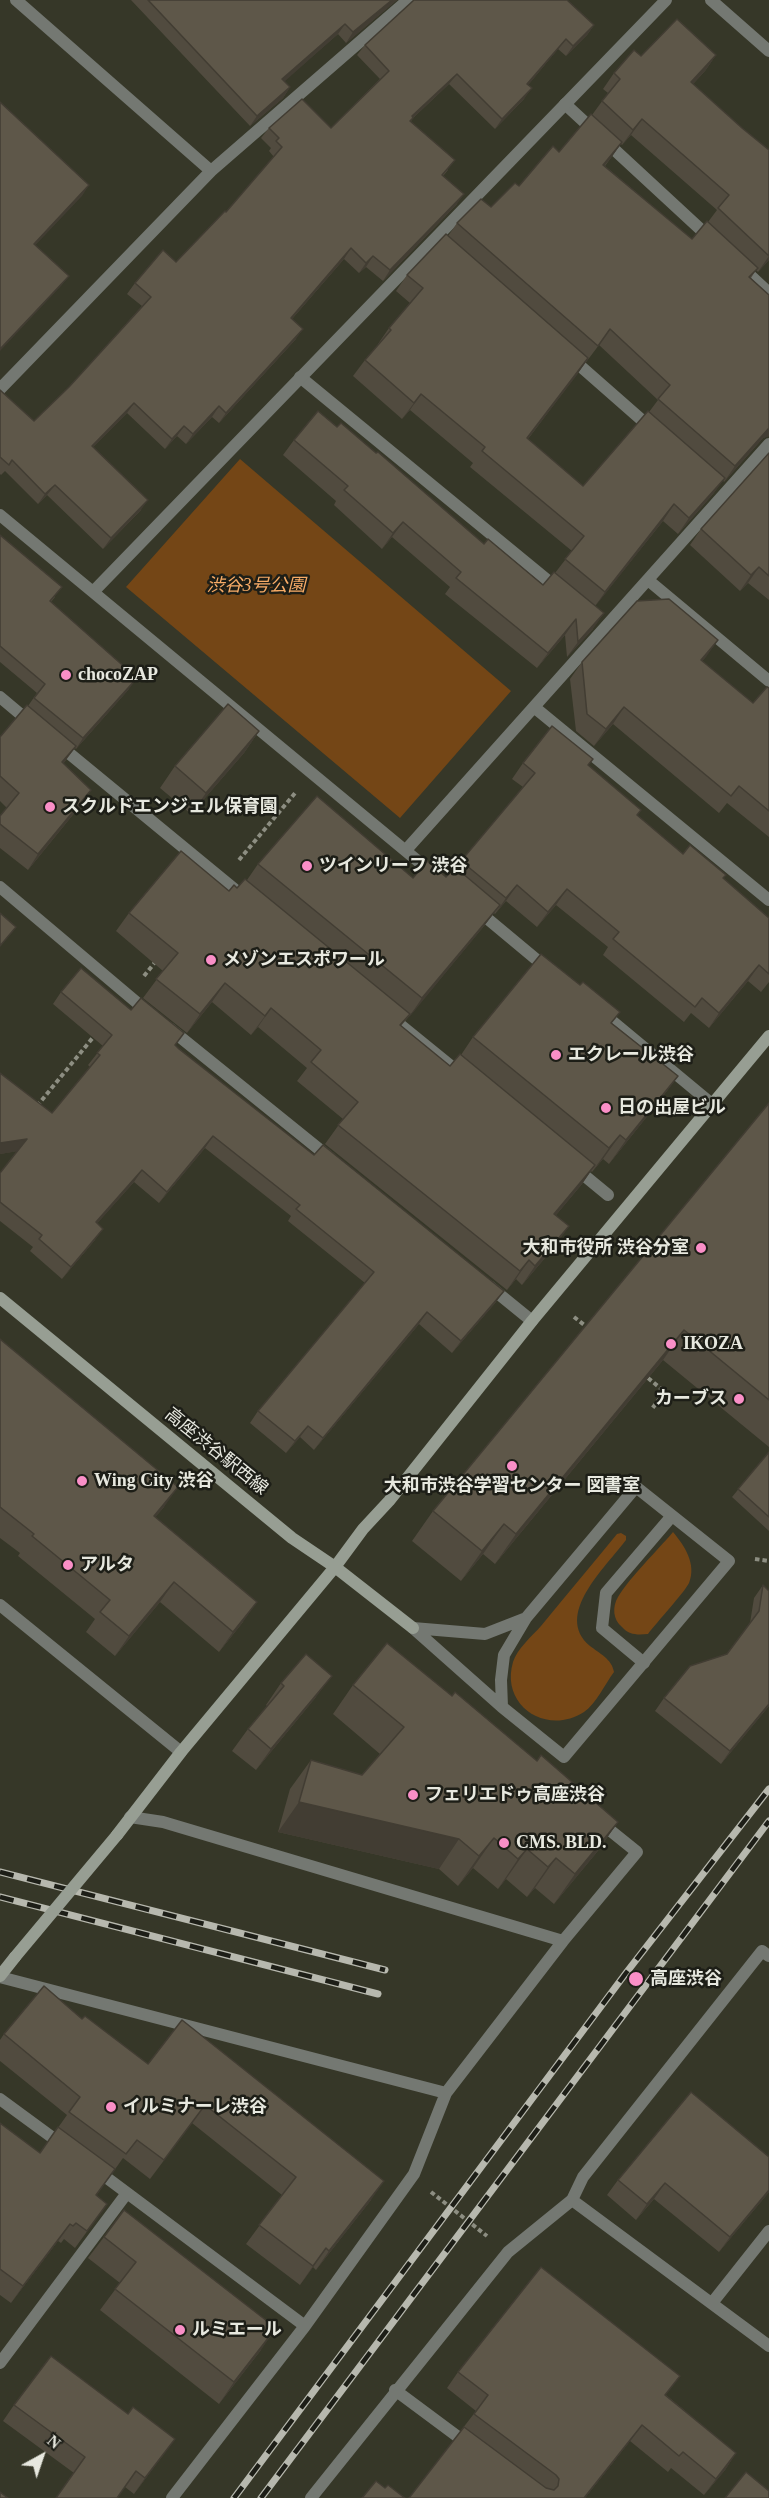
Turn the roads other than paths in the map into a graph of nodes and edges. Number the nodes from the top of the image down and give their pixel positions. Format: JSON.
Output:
{"nodes":[{"id":1,"x":16,"y":0,"type":"edge"},
{"id":2,"x":408,"y":0,"type":"edge"},
{"id":3,"x":666,"y":0,"type":"edge"},
{"id":4,"x":711,"y":0,"type":"edge"},
{"id":5,"x":769,"y":51,"type":"edge"},
{"id":6,"x":565,"y":104,"type":"junction"},
{"id":7,"x":211,"y":171,"type":"junction"},
{"id":8,"x":718,"y":246,"type":"edge"},
{"id":9,"x":735,"y":261,"type":"edge"},
{"id":10,"x":769,"y":293,"type":"edge"},
{"id":11,"x":558,"y":347,"type":"edge"},
{"id":12,"x":300,"y":377,"type":"junction"},
{"id":13,"x":0,"y":389,"type":"edge"},
{"id":14,"x":663,"y":439,"type":"edge"},
{"id":15,"x":769,"y":444,"type":"edge"},
{"id":16,"x":0,"y":515,"type":"edge"},
{"id":17,"x":648,"y":580,"type":"junction"},
{"id":18,"x":93,"y":592,"type":"junction"},
{"id":19,"x":568,"y":597,"type":"edge"},
{"id":20,"x":769,"y":681,"type":"edge"},
{"id":21,"x":0,"y":697,"type":"edge"},
{"id":22,"x":534,"y":707,"type":"junction"},
{"id":23,"x":406,"y":850,"type":"junction"},
{"id":24,"x":0,"y":886,"type":"edge"},
{"id":25,"x":450,"y":888,"type":"edge"},
{"id":26,"x":769,"y":900,"type":"edge"},
{"id":27,"x":251,"y":902,"type":"edge"},
{"id":28,"x":468,"y":902,"type":"edge"},
{"id":29,"x":558,"y":977,"type":"edge"},
{"id":30,"x":379,"y":1007,"type":"edge"},
{"id":31,"x":594,"y":1007,"type":"edge"},
{"id":32,"x":769,"y":1036,"type":"edge"},
{"id":33,"x":471,"y":1082,"type":"edge"},
{"id":34,"x":712,"y":1104,"type":"junction"},
{"id":35,"x":562,"y":1157,"type":"edge"},
{"id":36,"x":340,"y":1166,"type":"edge"},
{"id":37,"x":608,"y":1195,"type":"dead end"},
{"id":38,"x":478,"y":1278,"type":"edge"},
{"id":39,"x":0,"y":1298,"type":"edge"},
{"id":40,"x":532,"y":1321,"type":"junction"},
{"id":41,"x":671,"y":1517,"type":"junction"},
{"id":42,"x":335,"y":1567,"type":"junction"},
{"id":43,"x":0,"y":1605,"type":"edge"},
{"id":44,"x":526,"y":1618,"type":"junction"},
{"id":45,"x":413,"y":1628,"type":"junction"},
{"id":46,"x":644,"y":1663,"type":"junction"},
{"id":47,"x":502,"y":1707,"type":"junction"},
{"id":48,"x":181,"y":1752,"type":"junction"},
{"id":49,"x":130,"y":1817,"type":"junction"},
{"id":50,"x":601,"y":1823,"type":"edge"},
{"id":51,"x":564,"y":1941,"type":"junction"},
{"id":52,"x":769,"y":1956,"type":"edge"},
{"id":53,"x":0,"y":1977,"type":"edge"},
{"id":54,"x":446,"y":2093,"type":"junction"},
{"id":55,"x":0,"y":2098,"type":"edge"},
{"id":56,"x":127,"y":2193,"type":"junction"},
{"id":57,"x":572,"y":2200,"type":"junction"},
{"id":58,"x":769,"y":2231,"type":"edge"},
{"id":59,"x":712,"y":2303,"type":"junction"},
{"id":60,"x":306,"y":2326,"type":"junction"},
{"id":61,"x":769,"y":2346,"type":"edge"},
{"id":62,"x":0,"y":2363,"type":"edge"},
{"id":63,"x":395,"y":2390,"type":"junction"},
{"id":64,"x":477,"y":2451,"type":"edge"},
{"id":65,"x":172,"y":2498,"type":"edge"},
{"id":66,"x":311,"y":2498,"type":"edge"}],
"edges":[{"from":1,"to":7,"type":"street"},
{"from":2,"to":7,"type":"street"},
{"from":3,"to":6,"type":"street"},
{"from":4,"to":5,"type":"street"},
{"from":6,"to":8,"type":"street"},
{"from":6,"to":12,"type":"street"},
{"from":7,"to":13,"type":"street"},
{"from":9,"to":10,"type":"street"},
{"from":11,"to":14,"type":"street"},
{"from":12,"to":18,"type":"street"},
{"from":12,"to":19,"type":"street"},
{"from":15,"to":17,"type":"street"},
{"from":16,"to":18,"type":"street"},
{"from":17,"to":20,"type":"street"},
{"from":17,"to":22,"type":"street"},
{"from":18,"to":23,"type":"street"},
{"from":21,"to":27,"type":"street"},
{"from":22,"to":23,"type":"street"},
{"from":22,"to":26,"type":"street"},
{"from":23,"to":25,"type":"street"},
{"from":24,"to":36,"type":"street"},
{"from":28,"to":29,"type":"street"},
{"from":30,"to":33,"type":"street"},
{"from":31,"to":34,"type":"street"},
{"from":32,"to":34,"type":"street"},
{"from":34,"to":40,"type":"street"},
{"from":35,"to":37,"type":"street"},
{"from":38,"to":40,"type":"street"},
{"from":39,"to":42,"type":"street","name":"高座渋谷駅西線"},
{"from":40,"to":42,"type":"street"},
{"from":41,"to":44,"type":"street"},
{"from":41,"to":46,"type":"street"},
{"from":41,"to":46,"type":"street"},
{"from":42,"to":45,"type":"street","name":"高座渋谷駅西線"},
{"from":42,"to":48,"type":"street"},
{"from":43,"to":48,"type":"street"},
{"from":44,"to":45,"type":"street"},
{"from":44,"to":47,"type":"street"},
{"from":45,"to":47,"type":"street"},
{"from":46,"to":47,"type":"street"},
{"from":48,"to":49,"type":"street"},
{"from":49,"to":51,"type":"street"},
{"from":49,"to":53,"type":"street","bridge":true},
{"from":50,"to":51,"type":"street"},
{"from":51,"to":54,"type":"street"},
{"from":52,"to":57,"type":"street"},
{"from":53,"to":54,"type":"street"},
{"from":54,"to":60,"type":"street"},
{"from":55,"to":56,"type":"street"},
{"from":56,"to":60,"type":"street"},
{"from":56,"to":62,"type":"street"},
{"from":57,"to":59,"type":"street"},
{"from":57,"to":63,"type":"street"},
{"from":58,"to":59,"type":"street"},
{"from":59,"to":61,"type":"street"},
{"from":60,"to":65,"type":"street"},
{"from":63,"to":64,"type":"street"},
{"from":63,"to":66,"type":"street"}]}
